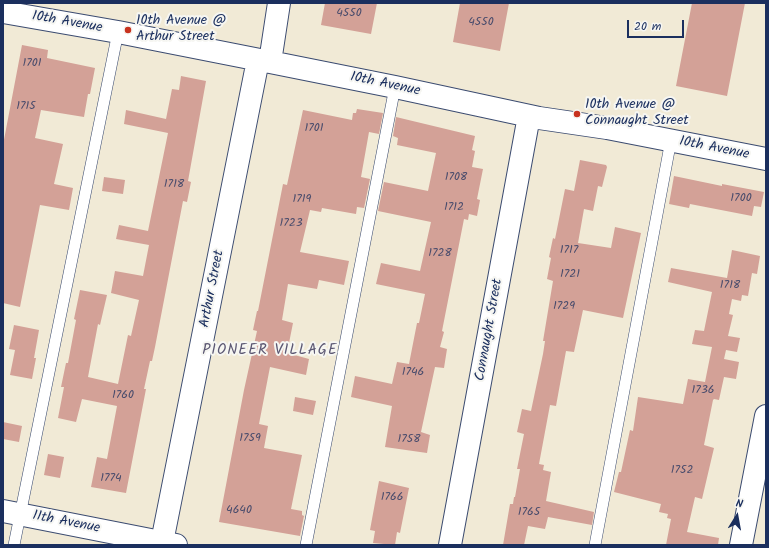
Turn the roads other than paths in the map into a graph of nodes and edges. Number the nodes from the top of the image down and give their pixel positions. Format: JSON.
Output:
{"nodes":[{"id":1,"x":279,"y":3,"type":"edge"},
{"id":2,"x":3,"y":12,"type":"edge"},
{"id":3,"x":118,"y":32,"type":"junction"},
{"id":4,"x":264,"y":61,"type":"junction"},
{"id":5,"x":395,"y":87,"type":"junction"},
{"id":6,"x":529,"y":116,"type":"junction"},
{"id":7,"x":671,"y":140,"type":"junction"},
{"id":8,"x":766,"y":159,"type":"edge"},
{"id":9,"x":766,"y":416,"type":"edge"},
{"id":10,"x":11,"y":513,"type":"edge"},
{"id":11,"x":169,"y":544,"type":"edge"},
{"id":12,"x":14,"y":545,"type":"edge"},
{"id":13,"x":306,"y":545,"type":"edge"},
{"id":14,"x":450,"y":545,"type":"edge"},
{"id":15,"x":595,"y":545,"type":"edge"},
{"id":16,"x":741,"y":545,"type":"edge"}],
"edges":[{"from":1,"to":4,"type":"street","name":"Arthur Street"},
{"from":2,"to":3,"type":"street","name":"10th Avenue"},
{"from":3,"to":4,"type":"street","name":"10th Avenue"},
{"from":3,"to":10,"type":"lane"},
{"from":4,"to":5,"type":"street","name":"10th Avenue"},
{"from":4,"to":11,"type":"street","name":"Arthur Street"},
{"from":5,"to":6,"type":"street","name":"10th Avenue"},
{"from":5,"to":13,"type":"lane"},
{"from":6,"to":7,"type":"street","name":"10th Avenue"},
{"from":6,"to":14,"type":"street","name":"Connaught Street"},
{"from":7,"to":8,"type":"street","name":"10th Avenue"},
{"from":7,"to":15,"type":"lane"},
{"from":9,"to":16,"type":"street"},
{"from":10,"to":11,"type":"street","name":"11th Avenue"},
{"from":10,"to":12,"type":"lane"}]}
